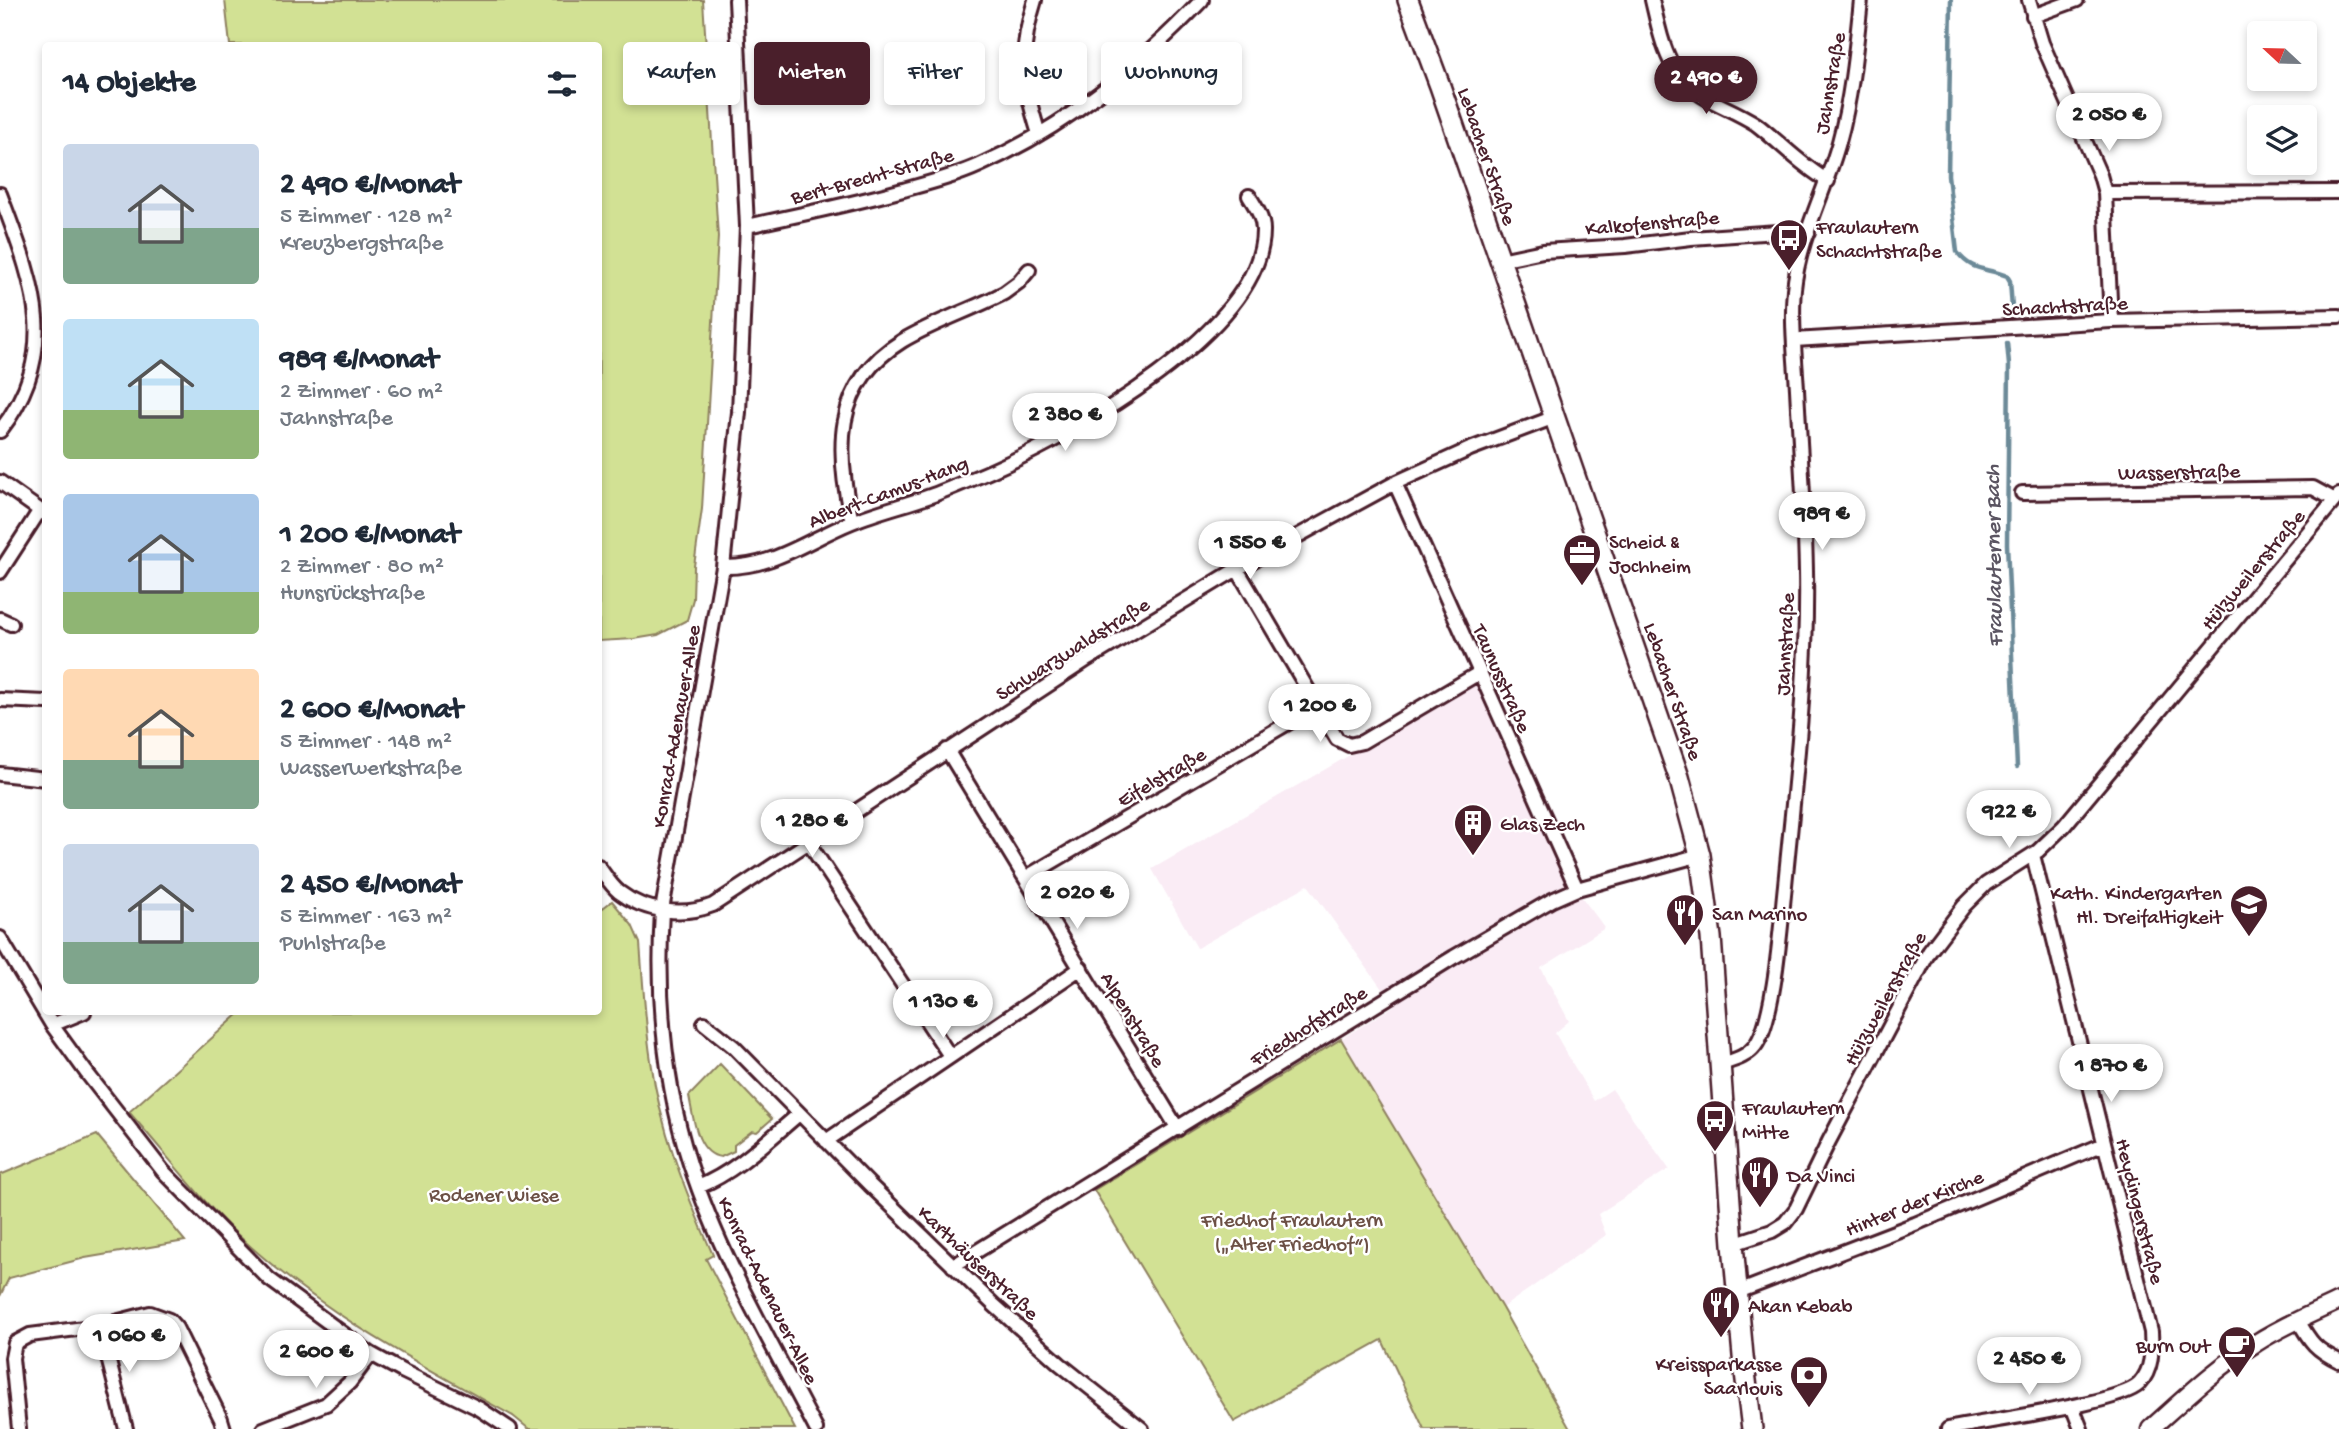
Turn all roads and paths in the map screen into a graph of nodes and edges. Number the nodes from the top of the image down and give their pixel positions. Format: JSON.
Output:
{"nodes":[{"id":1,"x":736,"y":0,"type":"edge"},
{"id":2,"x":1035,"y":0,"type":"edge"},
{"id":3,"x":1202,"y":0,"type":"edge"},
{"id":4,"x":1408,"y":0,"type":"edge"},
{"id":5,"x":1652,"y":0,"type":"edge"},
{"id":6,"x":1861,"y":0,"type":"edge"},
{"id":7,"x":2029,"y":0,"type":"edge"},
{"id":8,"x":2077,"y":0,"type":"edge"},
{"id":9,"x":2033,"y":16,"type":"junction"},
{"id":10,"x":1039,"y":134,"type":"junction"},
{"id":11,"x":1828,"y":181,"type":"junction"},
{"id":12,"x":2339,"y":192,"type":"edge"},
{"id":13,"x":2105,"y":193,"type":"junction"},
{"id":14,"x":0,"y":194,"type":"edge"},
{"id":15,"x":1249,"y":196,"type":"dead end"},
{"id":16,"x":747,"y":226,"type":"junction"},
{"id":17,"x":1808,"y":233,"type":"junction"},
{"id":18,"x":1500,"y":260,"type":"junction"},
{"id":19,"x":1029,"y":270,"type":"dead end"},
{"id":20,"x":2339,"y":316,"type":"edge"},
{"id":21,"x":2110,"y":321,"type":"junction"},
{"id":22,"x":1794,"y":340,"type":"junction"},
{"id":23,"x":1555,"y":417,"type":"junction"},
{"id":24,"x":0,"y":431,"type":"edge"},
{"id":25,"x":0,"y":482,"type":"edge"},
{"id":26,"x":1395,"y":483,"type":"junction"},
{"id":27,"x":2022,"y":493,"type":"dead end"},
{"id":28,"x":2337,"y":497,"type":"edge"},
{"id":29,"x":42,"y":511,"type":"edge"},
{"id":30,"x":42,"y":513,"type":"edge"},
{"id":31,"x":852,"y":522,"type":"junction"},
{"id":32,"x":723,"y":568,"type":"junction"},
{"id":33,"x":1237,"y":569,"type":"junction"},
{"id":34,"x":0,"y":572,"type":"edge"},
{"id":35,"x":1479,"y":673,"type":"junction"},
{"id":36,"x":0,"y":700,"type":"edge"},
{"id":37,"x":42,"y":702,"type":"edge"},
{"id":38,"x":1317,"y":706,"type":"junction"},
{"id":39,"x":947,"y":750,"type":"junction"},
{"id":40,"x":0,"y":774,"type":"edge"},
{"id":41,"x":42,"y":779,"type":"edge"},
{"id":42,"x":808,"y":842,"type":"junction"},
{"id":43,"x":1700,"y":855,"type":"junction"},
{"id":44,"x":2033,"y":855,"type":"junction"},
{"id":45,"x":602,"y":872,"type":"edge"},
{"id":46,"x":1025,"y":878,"type":"junction"},
{"id":47,"x":1577,"y":889,"type":"junction"},
{"id":48,"x":662,"y":910,"type":"junction"},
{"id":49,"x":0,"y":938,"type":"edge"},
{"id":50,"x":1081,"y":968,"type":"junction"},
{"id":51,"x":42,"y":1008,"type":"edge"},
{"id":52,"x":46,"y":1015,"type":"edge"},
{"id":53,"x":77,"y":1015,"type":"edge"},
{"id":54,"x":704,"y":1023,"type":"dead end"},
{"id":55,"x":52,"y":1025,"type":"junction"},
{"id":56,"x":950,"y":1056,"type":"junction"},
{"id":57,"x":1722,"y":1064,"type":"junction"},
{"id":58,"x":799,"y":1114,"type":"junction"},
{"id":59,"x":1178,"y":1129,"type":"junction"},
{"id":60,"x":826,"y":1141,"type":"junction"},
{"id":61,"x":2104,"y":1144,"type":"junction"},
{"id":62,"x":698,"y":1187,"type":"junction"},
{"id":63,"x":1733,"y":1244,"type":"junction"},
{"id":64,"x":953,"y":1266,"type":"junction"},
{"id":65,"x":1738,"y":1292,"type":"junction"},
{"id":66,"x":2339,"y":1301,"type":"edge"},
{"id":67,"x":2298,"y":1320,"type":"junction"},
{"id":68,"x":100,"y":1326,"type":"junction"},
{"id":69,"x":371,"y":1354,"type":"junction"},
{"id":70,"x":2339,"y":1361,"type":"edge"},
{"id":71,"x":2072,"y":1406,"type":"junction"},
{"id":72,"x":19,"y":1429,"type":"edge"},
{"id":73,"x":126,"y":1429,"type":"edge"},
{"id":74,"x":224,"y":1429,"type":"edge"},
{"id":75,"x":263,"y":1429,"type":"edge"},
{"id":76,"x":510,"y":1429,"type":"edge"},
{"id":77,"x":816,"y":1429,"type":"edge"},
{"id":78,"x":1142,"y":1429,"type":"edge"},
{"id":79,"x":1752,"y":1429,"type":"edge"},
{"id":80,"x":1948,"y":1429,"type":"edge"},
{"id":81,"x":2081,"y":1429,"type":"edge"},
{"id":82,"x":2150,"y":1429,"type":"edge"}],
"edges":[{"from":1,"to":16,"type":"street","name":"Konrad-Adenauer-Allee"},
{"from":2,"to":10,"type":"street"},
{"from":3,"to":10,"type":"street","name":"Bert-Brecht-Straße"},
{"from":4,"to":18,"type":"main road","name":"Lebacher Straße"},
{"from":5,"to":11,"type":"street"},
{"from":6,"to":11,"type":"street","name":"Jahnstraße"},
{"from":7,"to":9,"type":"street"},
{"from":8,"to":9,"type":"street"},
{"from":9,"to":13,"type":"street"},
{"from":10,"to":16,"type":"street","name":"Bert-Brecht-Straße"},
{"from":11,"to":17,"type":"street","name":"Jahnstraße"},
{"from":12,"to":13,"type":"street"},
{"from":13,"to":21,"type":"street"},
{"from":14,"to":24,"type":"street"},
{"from":15,"to":31,"type":"street","name":"Albert-Camus-Hang"},
{"from":16,"to":32,"type":"street","name":"Konrad-Adenauer-Allee"},
{"from":17,"to":18,"type":"street","name":"Kalkofenstraße"},
{"from":17,"to":22,"type":"street","name":"Jahnstraße"},
{"from":18,"to":23,"type":"main road","name":"Lebacher Straße"},
{"from":19,"to":31,"type":"street"},
{"from":20,"to":21,"type":"street","name":"Schachtstraße"},
{"from":21,"to":22,"type":"street","name":"Schachtstraße"},
{"from":22,"to":57,"type":"street","name":"Jahnstraße"},
{"from":23,"to":26,"type":"street","name":"Schwarzwaldstraße"},
{"from":23,"to":43,"type":"main road","name":"Lebacher Straße"},
{"from":25,"to":29,"type":"street"},
{"from":26,"to":33,"type":"street","name":"Schwarzwaldstraße"},
{"from":26,"to":35,"type":"street","name":"Taunusstraße"},
{"from":27,"to":28,"type":"street","name":"Wasserstraße"},
{"from":28,"to":44,"type":"street","name":"Hülzweilerstraße"},
{"from":30,"to":34,"type":"street"},
{"from":31,"to":32,"type":"street","name":"Albert-Camus-Hang"},
{"from":32,"to":48,"type":"street","name":"Konrad-Adenauer-Allee"},
{"from":33,"to":38,"type":"street"},
{"from":33,"to":39,"type":"street","name":"Schwarzwaldstraße"},
{"from":35,"to":38,"type":"street"},
{"from":35,"to":47,"type":"street","name":"Taunusstraße"},
{"from":36,"to":37,"type":"street"},
{"from":38,"to":46,"type":"street","name":"Eifelstraße"},
{"from":39,"to":42,"type":"street","name":"Schwarzwaldstraße"},
{"from":39,"to":46,"type":"street","name":"Alpenstraße"},
{"from":40,"to":41,"type":"street"},
{"from":42,"to":48,"type":"street","name":"Schwarzwaldstraße"},
{"from":42,"to":56,"type":"street"},
{"from":43,"to":47,"type":"street","name":"Friedhofstraße"},
{"from":43,"to":57,"type":"main road","name":"Lebacher Straße"},
{"from":44,"to":61,"type":"street","name":"Heydingerstraße"},
{"from":44,"to":63,"type":"street","name":"Hülzweilerstraße"},
{"from":45,"to":48,"type":"street"},
{"from":46,"to":50,"type":"street","name":"Alpenstraße"},
{"from":47,"to":59,"type":"street","name":"Friedhofstraße"},
{"from":48,"to":62,"type":"street","name":"Konrad-Adenauer-Allee"},
{"from":49,"to":51,"type":"street"},
{"from":50,"to":56,"type":"street"},
{"from":50,"to":59,"type":"street","name":"Alpenstraße"},
{"from":52,"to":55,"type":"street"},
{"from":53,"to":55,"type":"street"},
{"from":54,"to":58,"type":"street","name":"Karthäuserstraße"},
{"from":55,"to":69,"type":"street"},
{"from":56,"to":60,"type":"street"},
{"from":57,"to":63,"type":"main road","name":"Lebacher Straße"},
{"from":58,"to":60,"type":"street","name":"Karthäuserstraße"},
{"from":58,"to":62,"type":"street"},
{"from":59,"to":64,"type":"street","name":"Friedhofstraße"},
{"from":60,"to":64,"type":"street","name":"Karthäuserstraße"},
{"from":61,"to":65,"type":"street","name":"Hinter der Kirche"},
{"from":61,"to":71,"type":"street","name":"Heydingerstraße"},
{"from":62,"to":77,"type":"street","name":"Konrad-Adenauer-Allee"},
{"from":63,"to":65,"type":"main road","name":"Lebacher Straße"},
{"from":64,"to":78,"type":"street","name":"Karthäuserstraße"},
{"from":65,"to":79,"type":"main road","name":"Lebacher Straße"},
{"from":66,"to":67,"type":"street"},
{"from":67,"to":70,"type":"street"},
{"from":67,"to":82,"type":"street"},
{"from":68,"to":72,"type":"street"},
{"from":68,"to":73,"type":"street"},
{"from":68,"to":74,"type":"street"},
{"from":69,"to":75,"type":"street"},
{"from":69,"to":76,"type":"street"},
{"from":71,"to":80,"type":"street","name":"Heydingerstraße"},
{"from":71,"to":81,"type":"street"}]}
